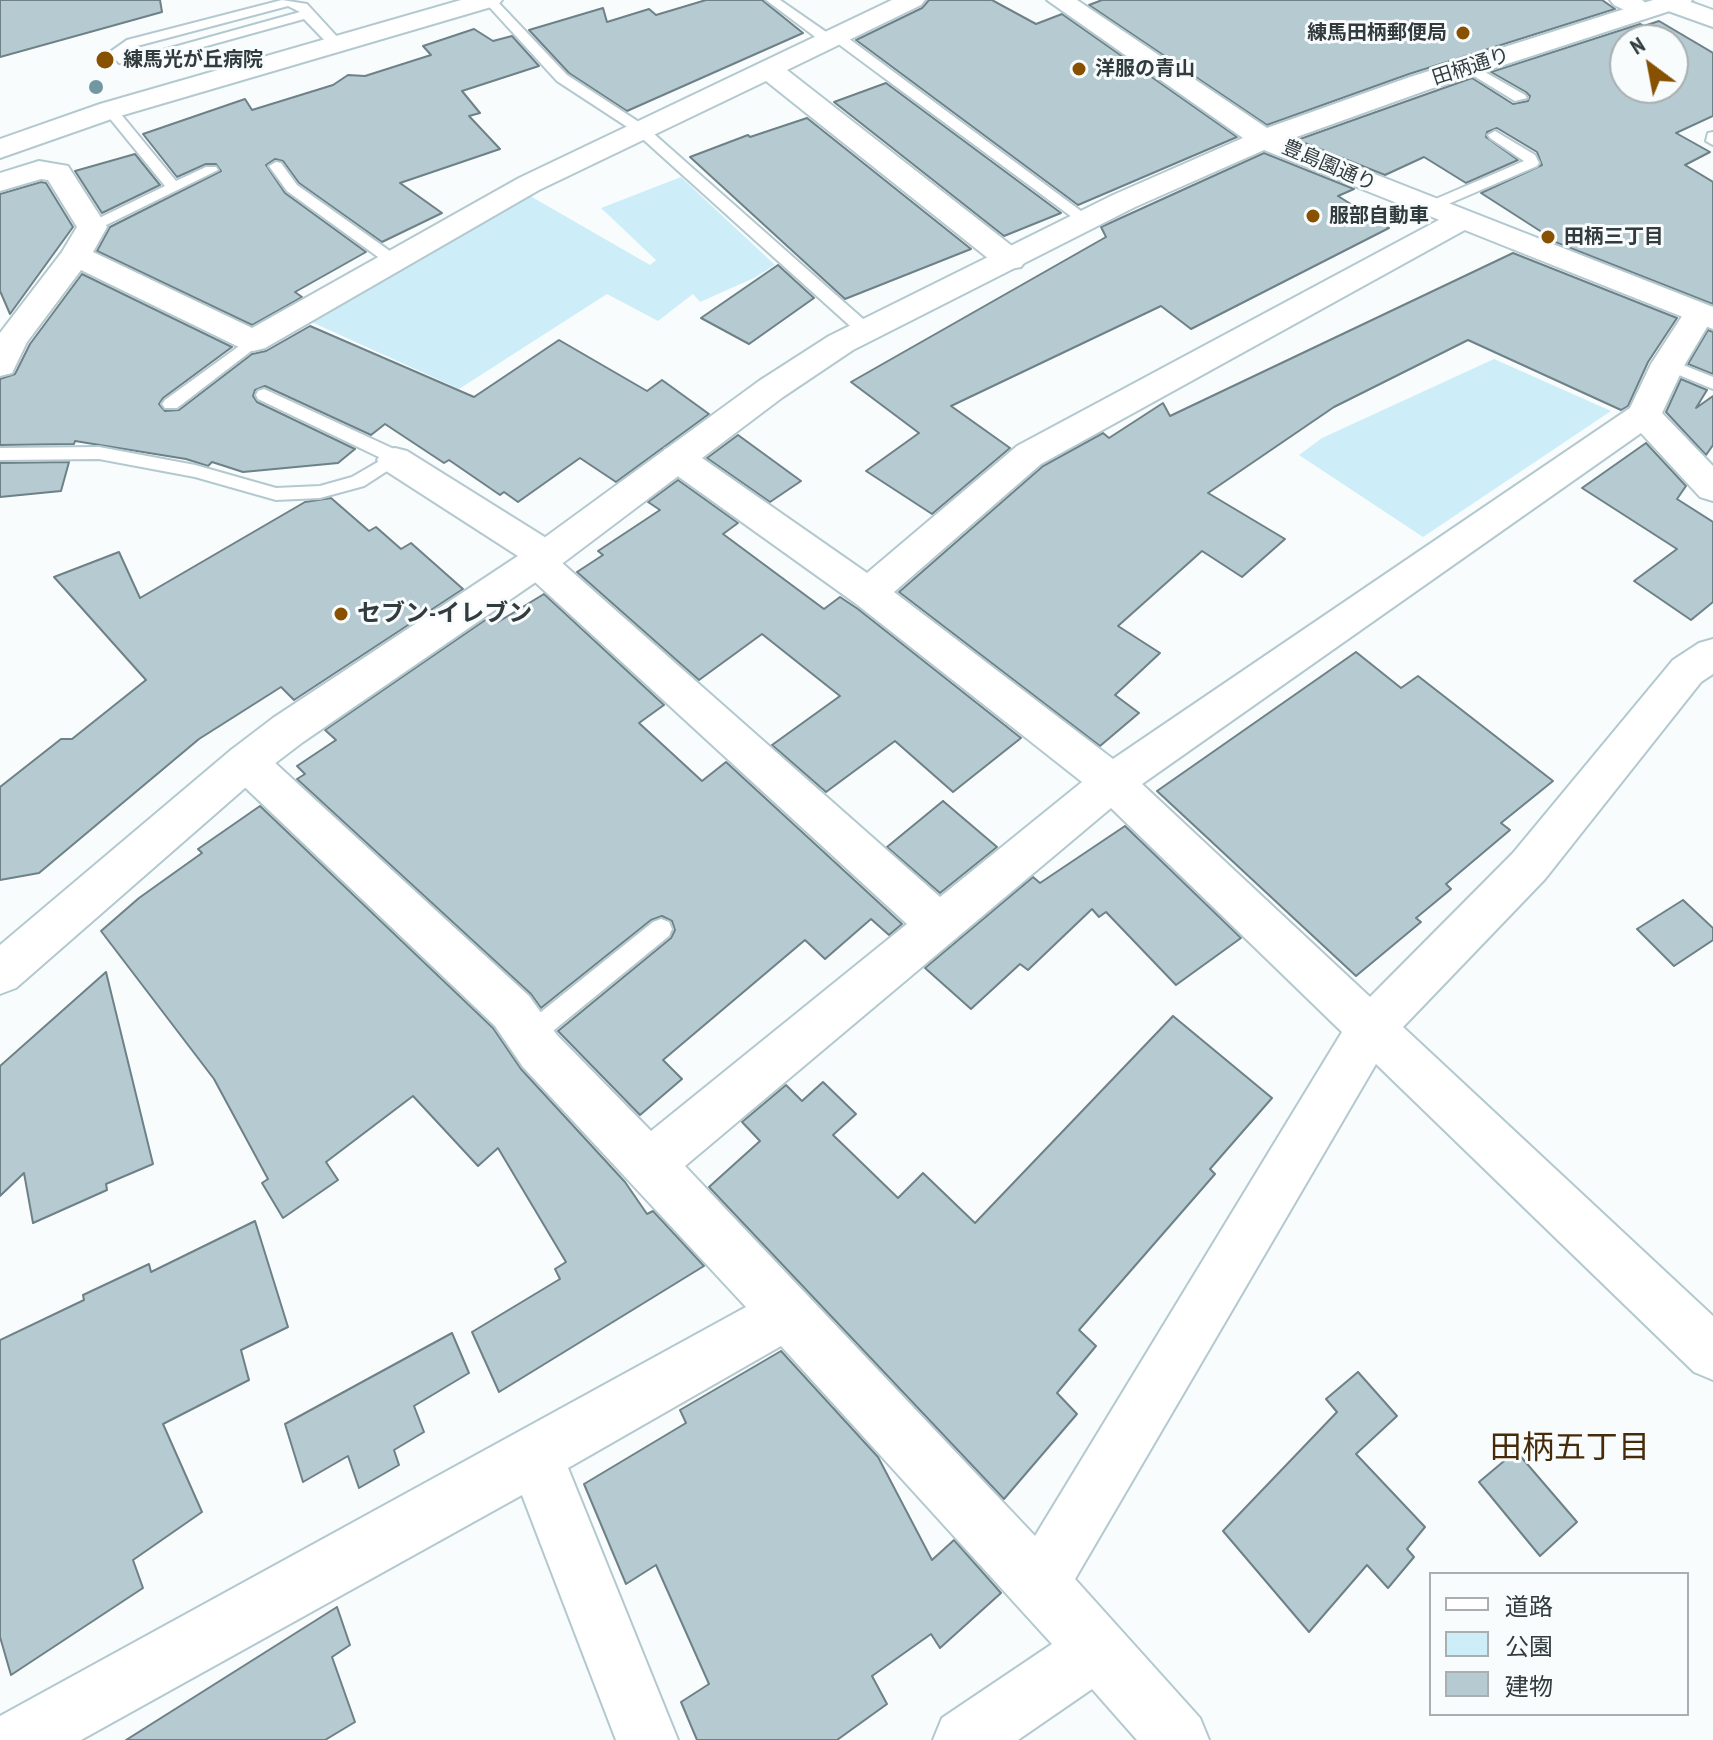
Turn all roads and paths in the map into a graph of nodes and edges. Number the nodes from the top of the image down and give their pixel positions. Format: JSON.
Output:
{"nodes":[{"id":1,"x":489,"y":0,"type":"edge"},
{"id":2,"x":772,"y":0,"type":"edge"},
{"id":3,"x":912,"y":0,"type":"edge"},
{"id":4,"x":1060,"y":0,"type":"edge"},
{"id":5,"x":1674,"y":2,"type":"edge"},
{"id":6,"x":1633,"y":6,"type":"edge"},
{"id":7,"x":298,"y":12,"type":"junction"},
{"id":8,"x":1713,"y":19,"type":"edge"},
{"id":9,"x":831,"y":37,"type":"junction"},
{"id":10,"x":336,"y":44,"type":"junction"},
{"id":11,"x":1469,"y":67,"type":"junction"},
{"id":12,"x":767,"y":68,"type":"junction"},
{"id":13,"x":1520,"y":98,"type":"dead end"},
{"id":14,"x":110,"y":110,"type":"junction"},
{"id":15,"x":640,"y":129,"type":"junction"},
{"id":16,"x":1495,"y":135,"type":"dead end"},
{"id":17,"x":0,"y":137,"type":"edge"},
{"id":18,"x":1264,"y":139,"type":"junction"},
{"id":19,"x":0,"y":149,"type":"edge"},
{"id":20,"x":276,"y":166,"type":"dead end"},
{"id":21,"x":211,"y":170,"type":"dead end"},
{"id":22,"x":0,"y":182,"type":"edge"},
{"id":23,"x":174,"y":188,"type":"junction"},
{"id":24,"x":1429,"y":207,"type":"junction"},
{"id":25,"x":1085,"y":220,"type":"junction"},
{"id":26,"x":1461,"y":220,"type":"junction"},
{"id":27,"x":92,"y":227,"type":"junction"},
{"id":28,"x":76,"y":255,"type":"junction"},
{"id":29,"x":1010,"y":260,"type":"junction"},
{"id":30,"x":395,"y":262,"type":"junction"},
{"id":31,"x":1706,"y":316,"type":"edge"},
{"id":32,"x":865,"y":330,"type":"junction"},
{"id":33,"x":253,"y":341,"type":"junction"},
{"id":34,"x":1668,"y":364,"type":"junction"},
{"id":35,"x":0,"y":365,"type":"edge"},
{"id":36,"x":1713,"y":383,"type":"edge"},
{"id":37,"x":264,"y":395,"type":"dead end"},
{"id":38,"x":171,"y":404,"type":"dead end"},
{"id":39,"x":1644,"y":415,"type":"junction"},
{"id":40,"x":0,"y":454,"type":"edge"},
{"id":41,"x":677,"y":458,"type":"junction"},
{"id":42,"x":395,"y":460,"type":"junction"},
{"id":43,"x":1713,"y":488,"type":"edge"},
{"id":44,"x":542,"y":559,"type":"junction"},
{"id":45,"x":868,"y":593,"type":"junction"},
{"id":46,"x":1713,"y":654,"type":"edge"},
{"id":47,"x":246,"y":762,"type":"junction"},
{"id":48,"x":1112,"y":782,"type":"junction"},
{"id":49,"x":939,"y":925,"type":"junction"},
{"id":50,"x":661,"y":929,"type":"dead end"},
{"id":51,"x":0,"y":973,"type":"edge"},
{"id":52,"x":1371,"y":1028,"type":"junction"},
{"id":53,"x":529,"y":1036,"type":"junction"},
{"id":54,"x":649,"y":1164,"type":"junction"},
{"id":55,"x":787,"y":1313,"type":"junction"},
{"id":56,"x":1713,"y":1353,"type":"edge"},
{"id":57,"x":535,"y":1456,"type":"junction"},
{"id":58,"x":1039,"y":1584,"type":"junction"},
{"id":59,"x":1097,"y":1650,"type":"junction"},
{"id":60,"x":19,"y":1740,"type":"edge"},
{"id":61,"x":647,"y":1740,"type":"edge"},
{"id":62,"x":964,"y":1740,"type":"edge"},
{"id":63,"x":1178,"y":1740,"type":"edge"}],
"edges":[{"from":1,"to":10,"type":"street"},
{"from":1,"to":15,"type":"lane"},
{"from":2,"to":9,"type":"lane"},
{"from":3,"to":9,"type":"street"},
{"from":4,"to":18,"type":"street","name":"豊島園通り"},
{"from":5,"to":6,"type":"street","name":"田柄通り"},
{"from":5,"to":8,"type":"street"},
{"from":6,"to":11,"type":"street","name":"田柄通り"},
{"from":7,"to":7,"type":"lane"},
{"from":7,"to":10,"type":"lane"},
{"from":9,"to":12,"type":"street"},
{"from":9,"to":25,"type":"lane"},
{"from":10,"to":14,"type":"street"},
{"from":11,"to":13,"type":"lane"},
{"from":11,"to":18,"type":"street","name":"田柄通り"},
{"from":12,"to":15,"type":"street"},
{"from":12,"to":29,"type":"street"},
{"from":14,"to":17,"type":"street"},
{"from":14,"to":19,"type":"street"},
{"from":14,"to":23,"type":"lane"},
{"from":15,"to":30,"type":"street"},
{"from":15,"to":32,"type":"lane"},
{"from":16,"to":24,"type":"lane"},
{"from":18,"to":24,"type":"street","name":"豊島園通り"},
{"from":18,"to":25,"type":"street","name":"田柄通り"},
{"from":20,"to":30,"type":"lane"},
{"from":21,"to":23,"type":"lane"},
{"from":22,"to":27,"type":"street"},
{"from":23,"to":27,"type":"lane"},
{"from":24,"to":26,"type":"street","name":"豊島園通り"},
{"from":25,"to":29,"type":"street","name":"田柄通り"},
{"from":26,"to":31,"type":"street","name":"豊島園通り"},
{"from":26,"to":45,"type":"street"},
{"from":27,"to":28,"type":"street"},
{"from":28,"to":33,"type":"street"},
{"from":28,"to":35,"type":"street"},
{"from":29,"to":32,"type":"street","name":"田柄通り"},
{"from":30,"to":33,"type":"street"},
{"from":31,"to":34,"type":"street"},
{"from":32,"to":41,"type":"street","name":"田柄通り"},
{"from":33,"to":38,"type":"lane"},
{"from":34,"to":36,"type":"lane"},
{"from":34,"to":39,"type":"street"},
{"from":37,"to":42,"type":"lane"},
{"from":39,"to":43,"type":"street"},
{"from":39,"to":48,"type":"street"},
{"from":40,"to":42,"type":"lane"},
{"from":41,"to":44,"type":"street","name":"田柄通り"},
{"from":41,"to":45,"type":"street"},
{"from":42,"to":44,"type":"street"},
{"from":44,"to":47,"type":"street","name":"田柄通り"},
{"from":44,"to":49,"type":"street"},
{"from":45,"to":48,"type":"street"},
{"from":46,"to":52,"type":"street"},
{"from":47,"to":51,"type":"street","name":"田柄通り"},
{"from":47,"to":53,"type":"street"},
{"from":48,"to":49,"type":"street"},
{"from":48,"to":52,"type":"street"},
{"from":49,"to":54,"type":"street"},
{"from":50,"to":53,"type":"lane"},
{"from":52,"to":56,"type":"street"},
{"from":52,"to":58,"type":"street"},
{"from":53,"to":54,"type":"street"},
{"from":54,"to":55,"type":"street"},
{"from":55,"to":57,"type":"street"},
{"from":55,"to":58,"type":"street"},
{"from":57,"to":60,"type":"street"},
{"from":57,"to":61,"type":"street"},
{"from":58,"to":59,"type":"street"},
{"from":59,"to":62,"type":"street"},
{"from":59,"to":63,"type":"street"}]}
